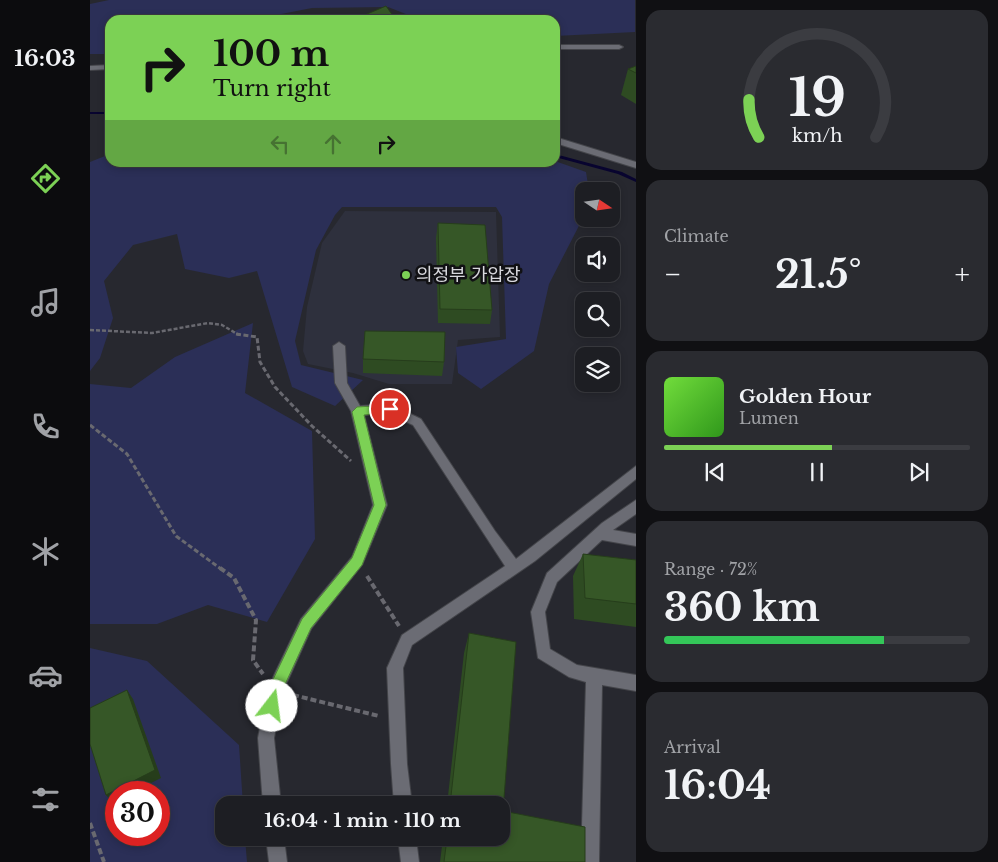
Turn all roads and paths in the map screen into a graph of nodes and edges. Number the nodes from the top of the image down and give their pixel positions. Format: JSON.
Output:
{"nodes":[{"id":1,"x":560,"y":47,"type":"edge"},
{"id":2,"x":619,"y":47,"type":"dead end"},
{"id":3,"x":105,"y":67,"type":"edge"},
{"id":4,"x":90,"y":68,"type":"edge"},
{"id":5,"x":560,"y":142,"type":"edge"},
{"id":6,"x":636,"y":165,"type":"edge"},
{"id":7,"x":90,"y":330,"type":"edge"},
{"id":8,"x":339,"y":346,"type":"dead end"},
{"id":9,"x":357,"y":412,"type":"junction"},
{"id":10,"x":90,"y":425,"type":"edge"},
{"id":11,"x":371,"y":469,"type":"junction"},
{"id":12,"x":636,"y":471,"type":"edge"},
{"id":13,"x":636,"y":506,"type":"edge"},
{"id":14,"x":599,"y":534,"type":"junction"},
{"id":15,"x":636,"y":540,"type":"edge"},
{"id":16,"x":357,"y":561,"type":"junction"},
{"id":17,"x":514,"y":568,"type":"junction"},
{"id":18,"x":408,"y":640,"type":"junction"},
{"id":19,"x":594,"y":676,"type":"junction"},
{"id":20,"x":636,"y":683,"type":"edge"},
{"id":21,"x":275,"y":690,"type":"junction"},
{"id":22,"x":396,"y":721,"type":"junction"},
{"id":23,"x":271,"y":796,"type":"edge"},
{"id":24,"x":403,"y":796,"type":"edge"},
{"id":25,"x":90,"y":823,"type":"edge"},
{"id":26,"x":276,"y":846,"type":"edge"},
{"id":27,"x":408,"y":846,"type":"edge"},
{"id":28,"x":104,"y":862,"type":"edge"},
{"id":29,"x":278,"y":862,"type":"edge"},
{"id":30,"x":410,"y":862,"type":"edge"},
{"id":31,"x":590,"y":862,"type":"edge"}],
"edges":[{"from":1,"to":2,"type":"street"},
{"from":3,"to":4,"type":"street"},
{"from":5,"to":6,"type":"street"},
{"from":7,"to":11,"type":"path"},
{"from":8,"to":9,"type":"street"},
{"from":9,"to":11,"type":"street"},
{"from":9,"to":17,"type":"street"},
{"from":10,"to":21,"type":"path"},
{"from":11,"to":16,"type":"street"},
{"from":12,"to":17,"type":"street"},
{"from":13,"to":14,"type":"street"},
{"from":14,"to":15,"type":"street"},
{"from":14,"to":19,"type":"street"},
{"from":16,"to":18,"type":"path"},
{"from":16,"to":21,"type":"street"},
{"from":17,"to":18,"type":"street"},
{"from":18,"to":22,"type":"street"},
{"from":19,"to":20,"type":"street"},
{"from":19,"to":31,"type":"street"},
{"from":21,"to":22,"type":"path"},
{"from":21,"to":23,"type":"street"},
{"from":22,"to":24,"type":"street"},
{"from":25,"to":28,"type":"path"},
{"from":26,"to":29,"type":"street"},
{"from":27,"to":30,"type":"street"}]}
